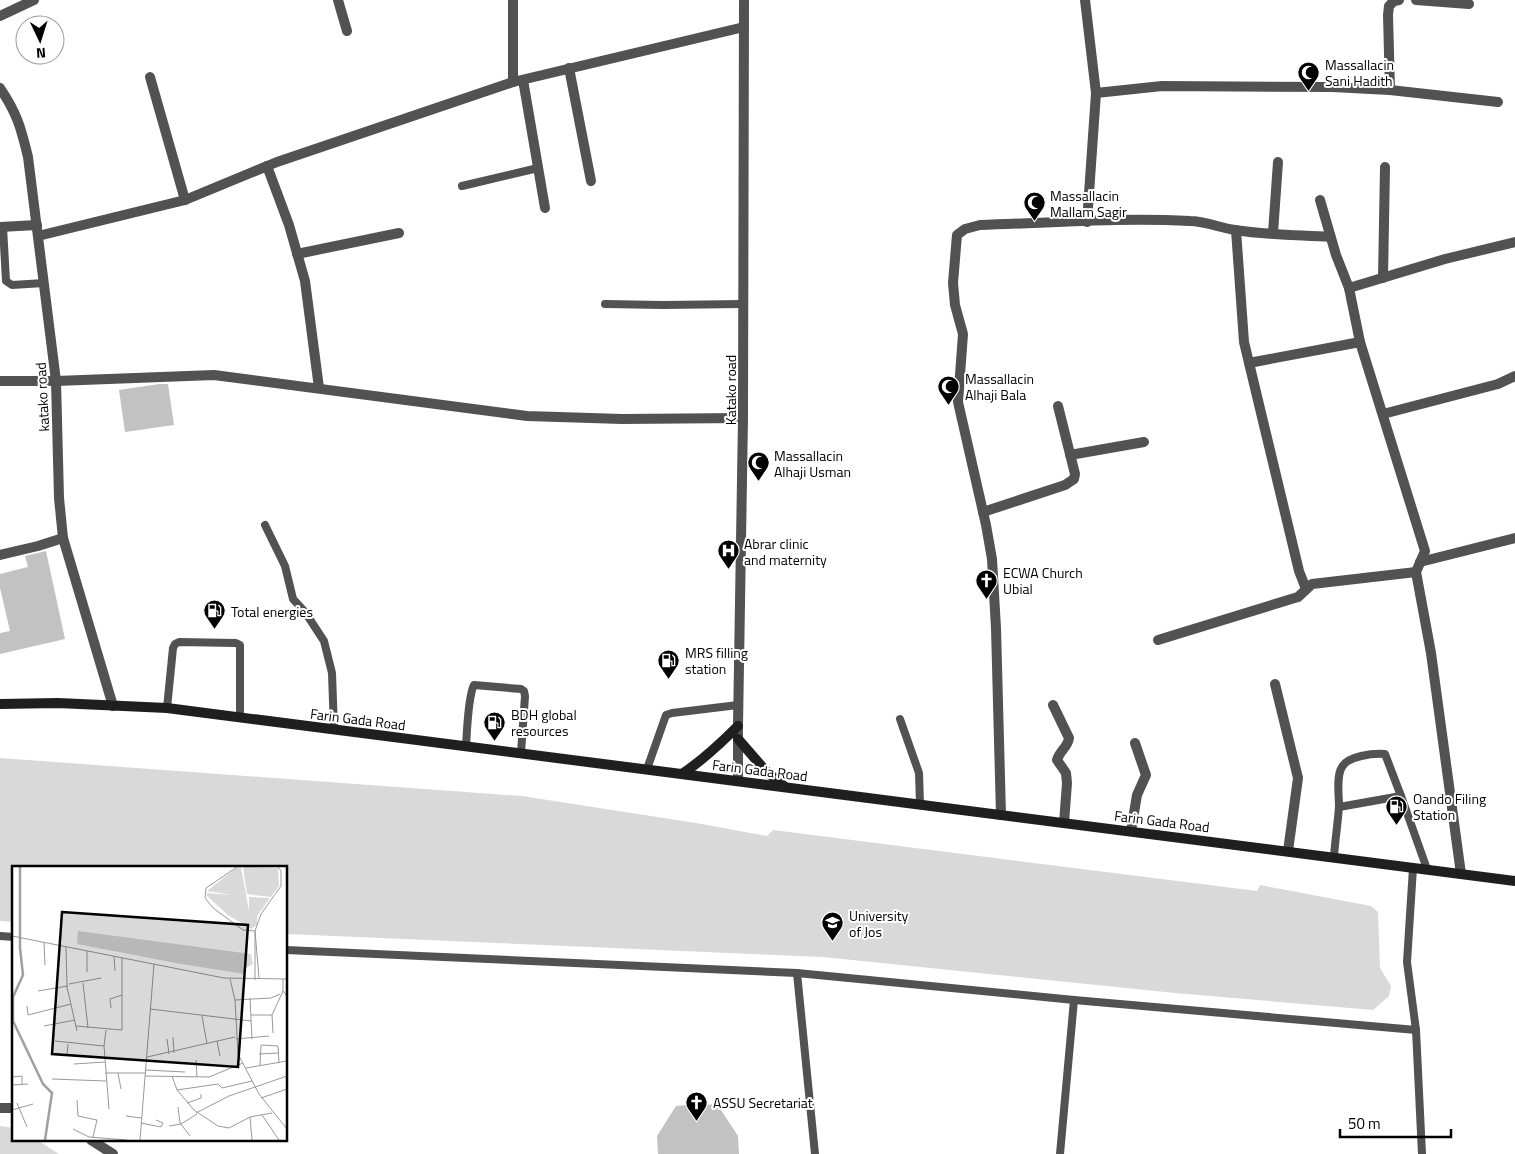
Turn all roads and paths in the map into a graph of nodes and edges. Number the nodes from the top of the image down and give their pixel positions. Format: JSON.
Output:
{"nodes":[{"id":1,"x":34,"y":0,"type":"edge"},
{"id":2,"x":338,"y":0,"type":"edge"},
{"id":3,"x":513,"y":0,"type":"edge"},
{"id":4,"x":744,"y":0,"type":"edge"},
{"id":5,"x":1085,"y":0,"type":"edge"},
{"id":6,"x":1399,"y":0,"type":"edge"},
{"id":7,"x":1416,"y":0,"type":"edge"},
{"id":8,"x":1470,"y":4,"type":"dead end"},
{"id":9,"x":0,"y":16,"type":"edge"},
{"id":10,"x":744,"y":27,"type":"junction"},
{"id":11,"x":347,"y":31,"type":"dead end"},
{"id":12,"x":569,"y":68,"type":"junction"},
{"id":13,"x":150,"y":78,"type":"dead end"},
{"id":14,"x":518,"y":81,"type":"junction"},
{"id":15,"x":0,"y":88,"type":"edge"},
{"id":16,"x":1390,"y":90,"type":"junction"},
{"id":17,"x":1096,"y":93,"type":"junction"},
{"id":18,"x":1498,"y":102,"type":"dead end"},
{"id":19,"x":1278,"y":162,"type":"dead end"},
{"id":20,"x":267,"y":166,"type":"junction"},
{"id":21,"x":1385,"y":167,"type":"dead end"},
{"id":22,"x":538,"y":168,"type":"junction"},
{"id":23,"x":591,"y":181,"type":"dead end"},
{"id":24,"x":462,"y":186,"type":"dead end"},
{"id":25,"x":185,"y":200,"type":"junction"},
{"id":26,"x":1320,"y":200,"type":"dead end"},
{"id":27,"x":545,"y":208,"type":"dead end"},
{"id":28,"x":1087,"y":222,"type":"junction"},
{"id":29,"x":1,"y":227,"type":"edge"},
{"id":30,"x":38,"y":230,"type":"junction"},
{"id":31,"x":1236,"y":230,"type":"junction"},
{"id":32,"x":399,"y":233,"type":"dead end"},
{"id":33,"x":1273,"y":233,"type":"junction"},
{"id":34,"x":1330,"y":237,"type":"junction"},
{"id":35,"x":1515,"y":242,"type":"edge"},
{"id":36,"x":297,"y":254,"type":"junction"},
{"id":37,"x":1383,"y":278,"type":"junction"},
{"id":38,"x":44,"y":283,"type":"junction"},
{"id":39,"x":1349,"y":288,"type":"junction"},
{"id":40,"x":605,"y":304,"type":"dead end"},
{"id":41,"x":743,"y":304,"type":"junction"},
{"id":42,"x":1360,"y":342,"type":"junction"},
{"id":43,"x":1249,"y":363,"type":"junction"},
{"id":44,"x":1515,"y":376,"type":"edge"},
{"id":45,"x":0,"y":381,"type":"edge"},
{"id":46,"x":56,"y":381,"type":"junction"},
{"id":47,"x":319,"y":388,"type":"junction"},
{"id":48,"x":1058,"y":406,"type":"dead end"},
{"id":49,"x":1384,"y":414,"type":"junction"},
{"id":50,"x":743,"y":418,"type":"junction"},
{"id":51,"x":1144,"y":442,"type":"dead end"},
{"id":52,"x":1070,"y":455,"type":"junction"},
{"id":53,"x":983,"y":512,"type":"junction"},
{"id":54,"x":265,"y":525,"type":"dead end"},
{"id":55,"x":63,"y":538,"type":"junction"},
{"id":56,"x":1515,"y":538,"type":"edge"},
{"id":57,"x":0,"y":555,"type":"edge"},
{"id":58,"x":1420,"y":562,"type":"junction"},
{"id":59,"x":1416,"y":572,"type":"junction"},
{"id":60,"x":1306,"y":589,"type":"junction"},
{"id":61,"x":1158,"y":640,"type":"dead end"},
{"id":62,"x":1275,"y":684,"type":"dead end"},
{"id":63,"x":0,"y":704,"type":"edge"},
{"id":64,"x":738,"y":705,"type":"junction"},
{"id":65,"x":1053,"y":705,"type":"dead end"},
{"id":66,"x":113,"y":706,"type":"junction"},
{"id":67,"x":167,"y":708,"type":"junction"},
{"id":68,"x":240,"y":718,"type":"junction"},
{"id":69,"x":900,"y":719,"type":"dead end"},
{"id":70,"x":738,"y":726,"type":"junction"},
{"id":71,"x":334,"y":730,"type":"junction"},
{"id":72,"x":738,"y":739,"type":"junction"},
{"id":73,"x":1135,"y":743,"type":"dead end"},
{"id":74,"x":466,"y":746,"type":"junction"},
{"id":75,"x":521,"y":753,"type":"junction"},
{"id":76,"x":648,"y":769,"type":"junction"},
{"id":77,"x":682,"y":774,"type":"junction"},
{"id":78,"x":738,"y":781,"type":"junction"},
{"id":79,"x":785,"y":787,"type":"junction"},
{"id":80,"x":1401,"y":796,"type":"junction"},
{"id":81,"x":920,"y":804,"type":"junction"},
{"id":82,"x":1339,"y":807,"type":"junction"},
{"id":83,"x":1001,"y":814,"type":"junction"},
{"id":84,"x":1064,"y":823,"type":"junction"},
{"id":85,"x":1131,"y":831,"type":"junction"},
{"id":86,"x":1288,"y":851,"type":"junction"},
{"id":87,"x":1334,"y":857,"type":"junction"},
{"id":88,"x":1413,"y":868,"type":"junction"},
{"id":89,"x":1427,"y":869,"type":"junction"},
{"id":90,"x":1461,"y":874,"type":"junction"},
{"id":91,"x":1515,"y":881,"type":"edge"},
{"id":92,"x":288,"y":950,"type":"edge"},
{"id":93,"x":798,"y":973,"type":"junction"},
{"id":94,"x":1074,"y":1000,"type":"junction"},
{"id":95,"x":1416,"y":1030,"type":"junction"},
{"id":96,"x":94,"y":1142,"type":"edge"},
{"id":97,"x":113,"y":1154,"type":"edge"},
{"id":98,"x":815,"y":1154,"type":"edge"},
{"id":99,"x":1060,"y":1154,"type":"edge"},
{"id":100,"x":1422,"y":1154,"type":"edge"}],
"edges":[{"from":1,"to":9,"type":"street"},
{"from":2,"to":11,"type":"street"},
{"from":3,"to":14,"type":"street"},
{"from":4,"to":10,"type":"street","name":"Katako road"},
{"from":5,"to":17,"type":"street"},
{"from":6,"to":16,"type":"street"},
{"from":7,"to":8,"type":"street"},
{"from":10,"to":12,"type":"street"},
{"from":10,"to":41,"type":"street","name":"Katako road"},
{"from":12,"to":14,"type":"street"},
{"from":12,"to":23,"type":"street"},
{"from":13,"to":25,"type":"street"},
{"from":14,"to":20,"type":"street"},
{"from":14,"to":22,"type":"street"},
{"from":15,"to":30,"type":"street","name":"katako road"},
{"from":16,"to":17,"type":"street"},
{"from":16,"to":18,"type":"street"},
{"from":17,"to":28,"type":"street"},
{"from":19,"to":33,"type":"street"},
{"from":20,"to":25,"type":"street"},
{"from":20,"to":36,"type":"street"},
{"from":21,"to":37,"type":"street"},
{"from":22,"to":24,"type":"lane"},
{"from":22,"to":27,"type":"street"},
{"from":25,"to":30,"type":"street"},
{"from":26,"to":34,"type":"street"},
{"from":28,"to":31,"type":"street"},
{"from":28,"to":53,"type":"street"},
{"from":29,"to":30,"type":"street"},
{"from":29,"to":38,"type":"lane"},
{"from":30,"to":38,"type":"street","name":"katako road"},
{"from":31,"to":33,"type":"street"},
{"from":31,"to":43,"type":"street"},
{"from":32,"to":36,"type":"street"},
{"from":33,"to":34,"type":"street"},
{"from":34,"to":39,"type":"street"},
{"from":35,"to":37,"type":"street"},
{"from":36,"to":47,"type":"street"},
{"from":37,"to":39,"type":"street"},
{"from":38,"to":46,"type":"street","name":"katako road"},
{"from":39,"to":42,"type":"street"},
{"from":40,"to":41,"type":"lane"},
{"from":41,"to":50,"type":"street","name":"Katako road"},
{"from":42,"to":43,"type":"street"},
{"from":42,"to":49,"type":"street"},
{"from":43,"to":60,"type":"street"},
{"from":44,"to":49,"type":"street"},
{"from":45,"to":46,"type":"street"},
{"from":46,"to":47,"type":"street"},
{"from":46,"to":55,"type":"street","name":"katako road"},
{"from":47,"to":50,"type":"street"},
{"from":48,"to":52,"type":"street"},
{"from":49,"to":58,"type":"street"},
{"from":50,"to":64,"type":"street","name":"Katako road"},
{"from":51,"to":52,"type":"street"},
{"from":52,"to":53,"type":"street"},
{"from":53,"to":83,"type":"street"},
{"from":54,"to":71,"type":"lane"},
{"from":55,"to":57,"type":"street"},
{"from":55,"to":66,"type":"street","name":"katako road"},
{"from":56,"to":58,"type":"street"},
{"from":58,"to":59,"type":"street"},
{"from":59,"to":60,"type":"street"},
{"from":59,"to":90,"type":"street"},
{"from":60,"to":61,"type":"street"},
{"from":62,"to":86,"type":"street"},
{"from":63,"to":66,"type":"main road","name":"Farin Gada Road"},
{"from":64,"to":70,"type":"street","name":"Katako road"},
{"from":64,"to":76,"type":"lane"},
{"from":65,"to":84,"type":"street"},
{"from":66,"to":67,"type":"main road","name":"Farin Gada Road"},
{"from":67,"to":68,"type":"main road","name":"Farin Gada Road"},
{"from":67,"to":68,"type":"lane"},
{"from":68,"to":71,"type":"main road","name":"Farin Gada Road"},
{"from":69,"to":81,"type":"lane"},
{"from":70,"to":72,"type":"street","name":"Katako road"},
{"from":70,"to":77,"type":"main road"},
{"from":71,"to":74,"type":"main road","name":"Farin Gada Road"},
{"from":72,"to":78,"type":"street","name":"Katako road"},
{"from":72,"to":79,"type":"main road"},
{"from":73,"to":85,"type":"street"},
{"from":74,"to":75,"type":"main road","name":"Farin Gada Road"},
{"from":74,"to":75,"type":"lane"},
{"from":75,"to":76,"type":"main road","name":"Farin Gada Road"},
{"from":76,"to":77,"type":"main road","name":"Farin Gada Road"},
{"from":77,"to":78,"type":"main road","name":"Farin Gada Road"},
{"from":78,"to":79,"type":"main road","name":"Farin Gada Road"},
{"from":79,"to":81,"type":"main road","name":"Farin Gada Road"},
{"from":80,"to":82,"type":"lane"},
{"from":80,"to":82,"type":"lane"},
{"from":80,"to":89,"type":"lane"},
{"from":81,"to":83,"type":"main road","name":"Farin Gada Road"},
{"from":82,"to":87,"type":"lane"},
{"from":83,"to":84,"type":"main road","name":"Farin Gada Road"},
{"from":84,"to":85,"type":"main road","name":"Farin Gada Road"},
{"from":85,"to":86,"type":"main road","name":"Farin Gada Road"},
{"from":86,"to":87,"type":"main road","name":"Farin Gada Road"},
{"from":87,"to":88,"type":"main road","name":"Farin Gada Road"},
{"from":88,"to":89,"type":"main road","name":"Farin Gada Road"},
{"from":88,"to":95,"type":"lane"},
{"from":89,"to":90,"type":"main road","name":"Farin Gada Road"},
{"from":90,"to":91,"type":"main road","name":"Farin Gada Road"},
{"from":92,"to":93,"type":"lane"},
{"from":93,"to":94,"type":"lane"},
{"from":93,"to":98,"type":"lane"},
{"from":94,"to":95,"type":"lane"},
{"from":94,"to":99,"type":"lane"},
{"from":95,"to":100,"type":"lane"},
{"from":96,"to":97,"type":"street"}]}
